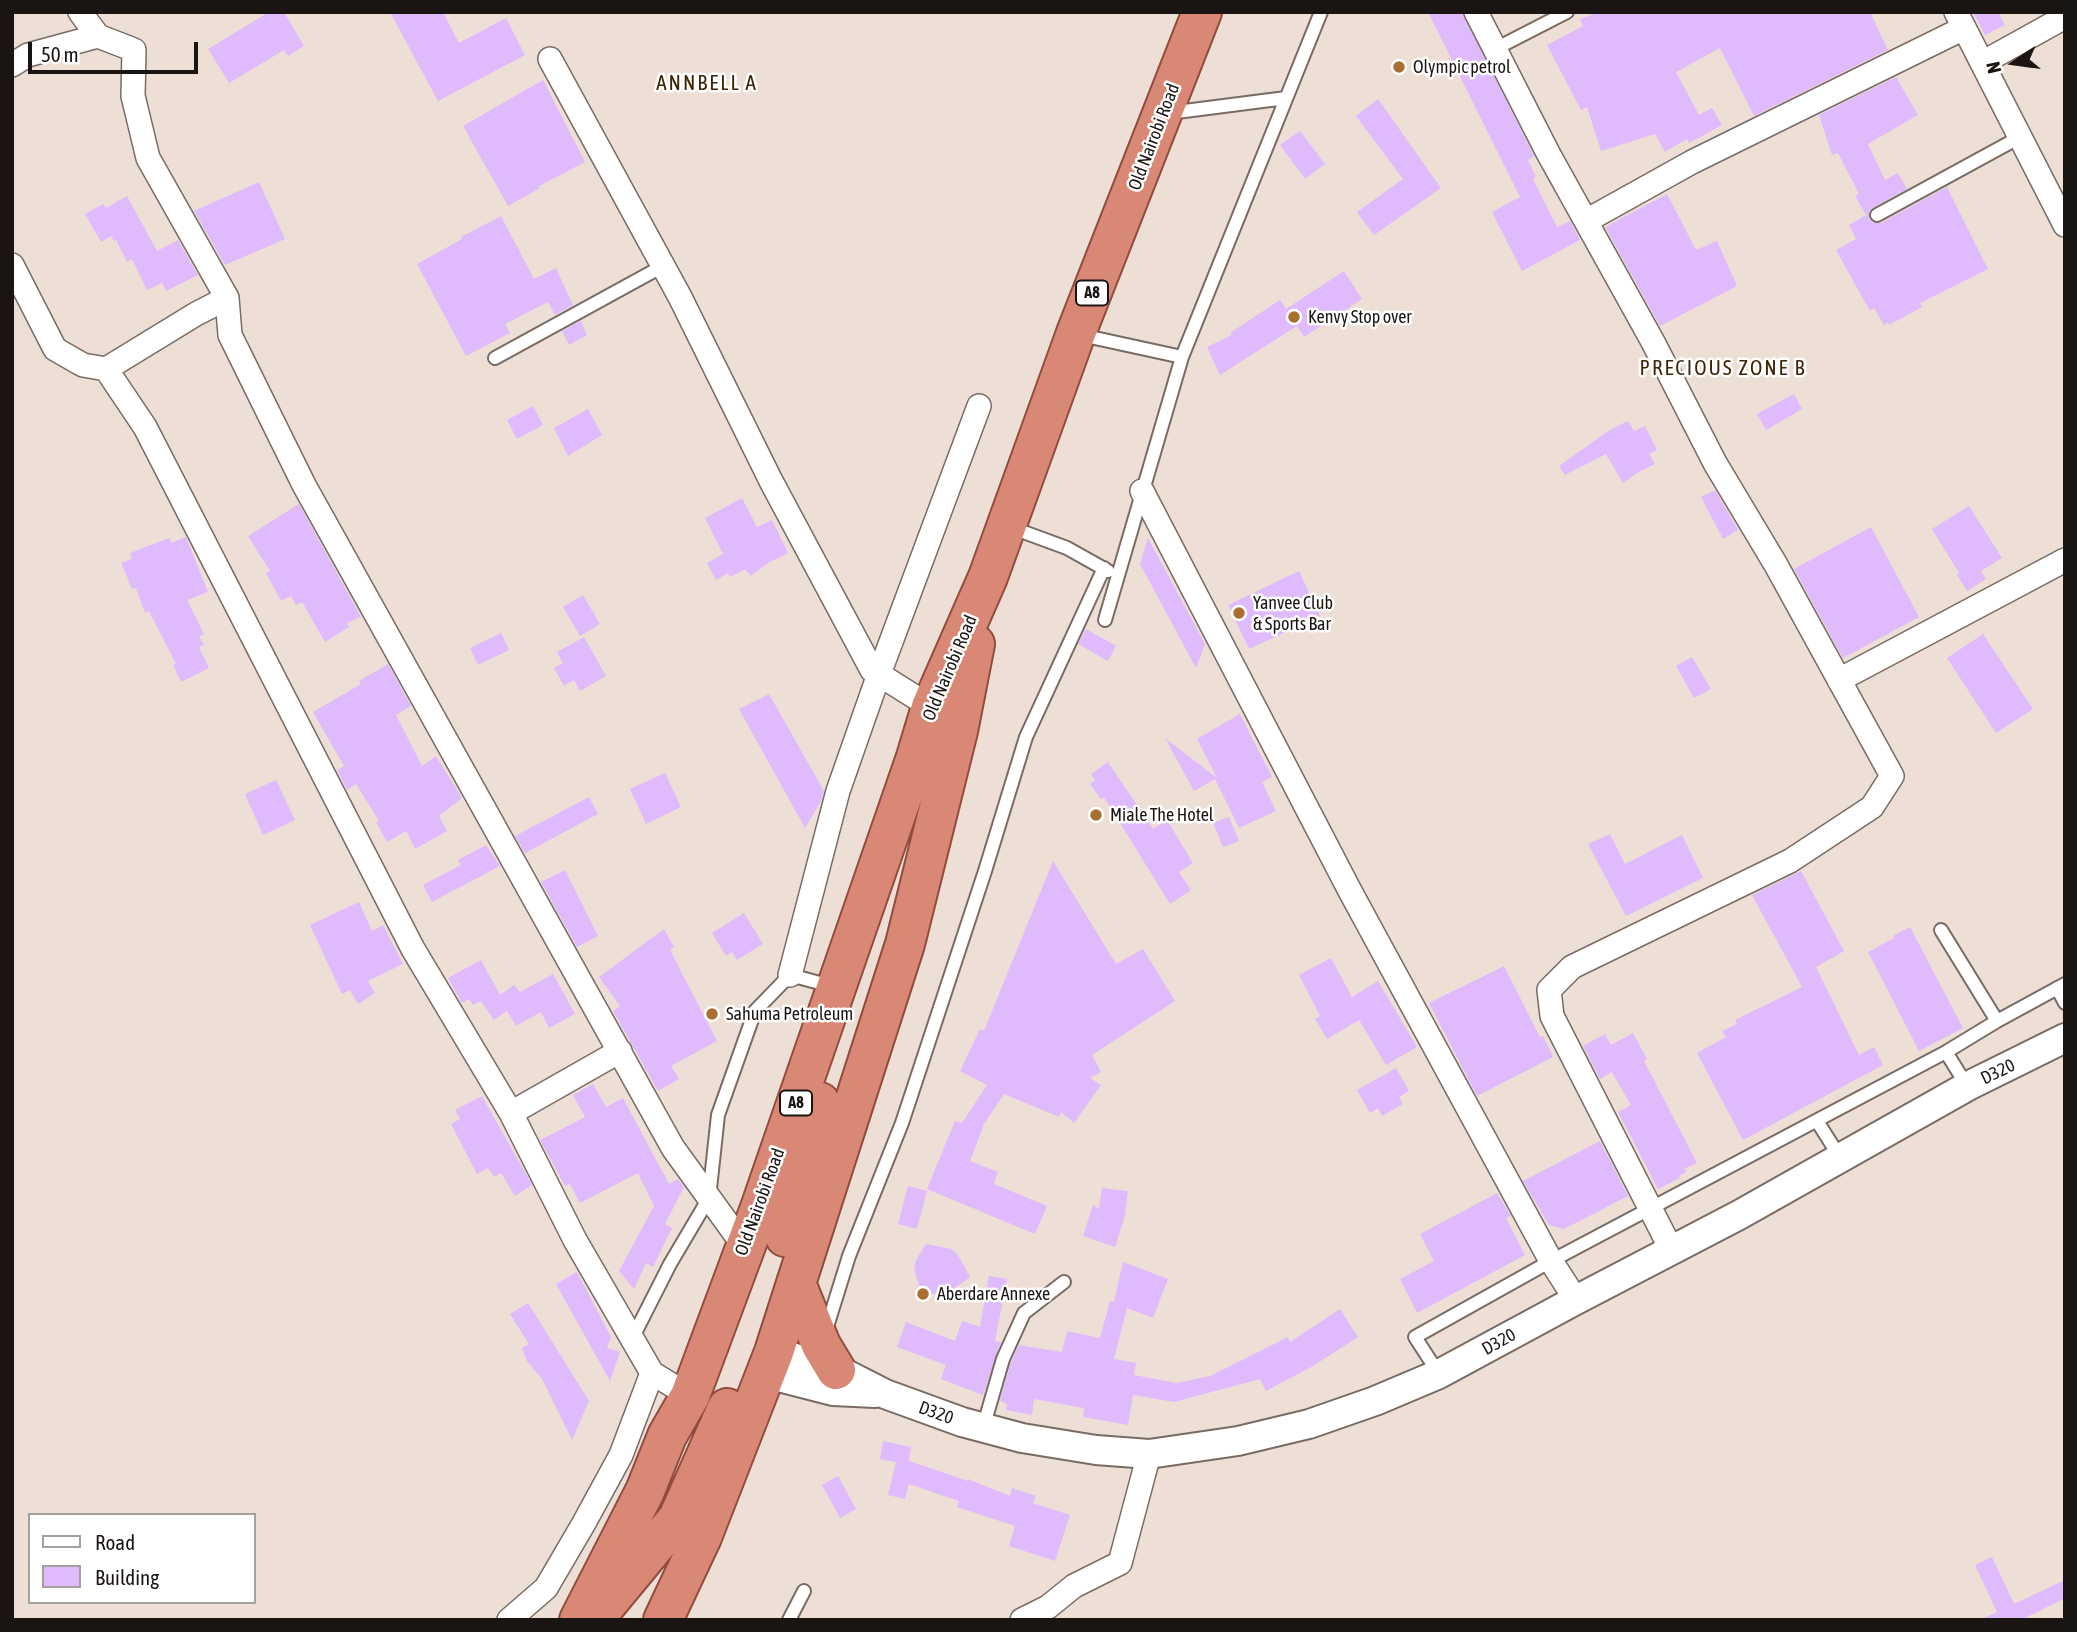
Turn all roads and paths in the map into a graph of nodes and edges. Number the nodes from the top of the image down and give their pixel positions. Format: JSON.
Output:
{"nodes":[{"id":1,"x":80,"y":12,"type":"edge"},
{"id":2,"x":1202,"y":12,"type":"edge"},
{"id":3,"x":1321,"y":12,"type":"edge"},
{"id":4,"x":1476,"y":12,"type":"edge"},
{"id":5,"x":1567,"y":12,"type":"edge"},
{"id":6,"x":2065,"y":17,"type":"edge"},
{"id":7,"x":1960,"y":20,"type":"edge"},
{"id":8,"x":98,"y":36,"type":"junction"},
{"id":9,"x":1495,"y":49,"type":"junction"},
{"id":10,"x":550,"y":60,"type":"dead end"},
{"id":11,"x":1982,"y":63,"type":"junction"},
{"id":12,"x":12,"y":65,"type":"edge"},
{"id":13,"x":1286,"y":98,"type":"junction"},
{"id":14,"x":1163,"y":114,"type":"junction"},
{"id":15,"x":2020,"y":137,"type":"junction"},
{"id":16,"x":1877,"y":215,"type":"dead end"},
{"id":17,"x":1586,"y":220,"type":"junction"},
{"id":18,"x":2065,"y":225,"type":"edge"},
{"id":19,"x":12,"y":265,"type":"edge"},
{"id":20,"x":663,"y":267,"type":"junction"},
{"id":21,"x":227,"y":298,"type":"junction"},
{"id":22,"x":1076,"y":333,"type":"junction"},
{"id":23,"x":1182,"y":357,"type":"junction"},
{"id":24,"x":495,"y":358,"type":"dead end"},
{"id":25,"x":106,"y":369,"type":"junction"},
{"id":26,"x":979,"y":407,"type":"dead end"},
{"id":27,"x":1142,"y":491,"type":"junction"},
{"id":28,"x":1007,"y":526,"type":"junction"},
{"id":29,"x":2065,"y":560,"type":"edge"},
{"id":30,"x":1104,"y":568,"type":"junction"},
{"id":31,"x":1118,"y":576,"type":"junction"},
{"id":32,"x":988,"y":577,"type":"junction"},
{"id":33,"x":1105,"y":620,"type":"dead end"},
{"id":34,"x":878,"y":674,"type":"junction"},
{"id":35,"x":1839,"y":680,"type":"junction"},
{"id":36,"x":931,"y":706,"type":"junction"},
{"id":37,"x":859,"y":921,"type":"junction"},
{"id":38,"x":1941,"y":930,"type":"dead end"},
{"id":39,"x":790,"y":975,"type":"junction"},
{"id":40,"x":2061,"y":986,"type":"edge"},
{"id":41,"x":836,"y":987,"type":"junction"},
{"id":42,"x":2065,"y":1003,"type":"edge"},
{"id":43,"x":1997,"y":1021,"type":"junction"},
{"id":44,"x":2065,"y":1038,"type":"edge"},
{"id":45,"x":620,"y":1051,"type":"junction"},
{"id":46,"x":1946,"y":1052,"type":"junction"},
{"id":47,"x":1968,"y":1086,"type":"junction"},
{"id":48,"x":511,"y":1113,"type":"junction"},
{"id":49,"x":1817,"y":1121,"type":"junction"},
{"id":50,"x":1841,"y":1159,"type":"junction"},
{"id":51,"x":709,"y":1198,"type":"junction"},
{"id":52,"x":1651,"y":1209,"type":"junction"},
{"id":53,"x":744,"y":1246,"type":"junction"},
{"id":54,"x":1672,"y":1251,"type":"junction"},
{"id":55,"x":1551,"y":1261,"type":"junction"},
{"id":56,"x":1064,"y":1282,"type":"dead end"},
{"id":57,"x":796,"y":1283,"type":"junction"},
{"id":58,"x":1576,"y":1300,"type":"junction"},
{"id":59,"x":632,"y":1339,"type":"junction"},
{"id":60,"x":829,"y":1357,"type":"junction"},
{"id":61,"x":765,"y":1361,"type":"junction"},
{"id":62,"x":652,"y":1373,"type":"junction"},
{"id":63,"x":1438,"y":1374,"type":"junction"},
{"id":64,"x":885,"y":1394,"type":"junction"},
{"id":65,"x":690,"y":1395,"type":"junction"},
{"id":66,"x":983,"y":1428,"type":"junction"},
{"id":67,"x":1149,"y":1454,"type":"junction"},
{"id":68,"x":804,"y":1591,"type":"dead end"},
{"id":69,"x":509,"y":1620,"type":"edge"},
{"id":70,"x":579,"y":1620,"type":"edge"},
{"id":71,"x":592,"y":1620,"type":"edge"},
{"id":72,"x":663,"y":1620,"type":"edge"},
{"id":73,"x":789,"y":1620,"type":"edge"},
{"id":74,"x":1022,"y":1620,"type":"edge"}],
"edges":[{"from":1,"to":8,"type":"street"},
{"from":2,"to":14,"type":"highway","name":"Old Nairobi Road","number":"A8"},
{"from":3,"to":13,"type":"lane"},
{"from":4,"to":9,"type":"street"},
{"from":5,"to":9,"type":"lane"},
{"from":6,"to":11,"type":"street"},
{"from":7,"to":11,"type":"street"},
{"from":7,"to":17,"type":"street"},
{"from":8,"to":12,"type":"street"},
{"from":8,"to":21,"type":"street"},
{"from":9,"to":17,"type":"street"},
{"from":10,"to":20,"type":"street"},
{"from":11,"to":15,"type":"street"},
{"from":13,"to":14,"type":"lane"},
{"from":13,"to":23,"type":"lane"},
{"from":14,"to":22,"type":"highway","name":"Old Nairobi Road","number":"A8"},
{"from":15,"to":16,"type":"lane"},
{"from":15,"to":18,"type":"street"},
{"from":17,"to":35,"type":"street"},
{"from":19,"to":25,"type":"street"},
{"from":20,"to":24,"type":"lane"},
{"from":20,"to":34,"type":"street"},
{"from":21,"to":25,"type":"street"},
{"from":21,"to":45,"type":"street"},
{"from":22,"to":23,"type":"lane"},
{"from":22,"to":28,"type":"highway","name":"Old Nairobi Road","number":"A8"},
{"from":23,"to":27,"type":"lane"},
{"from":25,"to":48,"type":"street"},
{"from":26,"to":34,"type":"street"},
{"from":27,"to":31,"type":"lane"},
{"from":27,"to":55,"type":"street"},
{"from":28,"to":30,"type":"lane"},
{"from":28,"to":32,"type":"highway","name":"Old Nairobi Road","number":"A8"},
{"from":29,"to":35,"type":"street"},
{"from":30,"to":31,"type":"lane"},
{"from":30,"to":60,"type":"lane"},
{"from":31,"to":33,"type":"lane"},
{"from":32,"to":36,"type":"highway","name":"Old Nairobi Road","number":"A8"},
{"from":32,"to":57,"type":"highway","name":"Old Nairobi Road","number":"A8"},
{"from":34,"to":36,"type":"street"},
{"from":34,"to":39,"type":"street"},
{"from":35,"to":52,"type":"street"},
{"from":36,"to":37,"type":"highway","name":"Old Nairobi Road","number":"A8"},
{"from":37,"to":41,"type":"highway","name":"Old Nairobi Road","number":"A8"},
{"from":37,"to":61,"type":"highway"},
{"from":38,"to":43,"type":"lane"},
{"from":39,"to":41,"type":"lane"},
{"from":39,"to":51,"type":"lane"},
{"from":40,"to":42,"type":"lane"},
{"from":40,"to":43,"type":"lane"},
{"from":41,"to":53,"type":"highway","name":"Old Nairobi Road","number":"A8"},
{"from":43,"to":46,"type":"lane"},
{"from":44,"to":47,"type":"street","name":"D320","number":"D320"},
{"from":45,"to":48,"type":"street"},
{"from":45,"to":51,"type":"street"},
{"from":46,"to":47,"type":"lane"},
{"from":46,"to":49,"type":"lane"},
{"from":47,"to":50,"type":"street","name":"D320","number":"D320"},
{"from":48,"to":59,"type":"street"},
{"from":49,"to":50,"type":"lane"},
{"from":49,"to":52,"type":"lane"},
{"from":50,"to":54,"type":"street","name":"D320","number":"D320"},
{"from":51,"to":53,"type":"street"},
{"from":51,"to":59,"type":"lane"},
{"from":52,"to":54,"type":"street"},
{"from":52,"to":55,"type":"lane"},
{"from":53,"to":65,"type":"highway","name":"Old Nairobi Road","number":"A8"},
{"from":54,"to":58,"type":"street","name":"D320","number":"D320"},
{"from":55,"to":58,"type":"street"},
{"from":55,"to":63,"type":"lane"},
{"from":56,"to":66,"type":"lane"},
{"from":57,"to":60,"type":"highway"},
{"from":57,"to":61,"type":"highway","name":"Old Nairobi Road","number":"A8"},
{"from":58,"to":63,"type":"street","name":"D320","number":"D320"},
{"from":59,"to":62,"type":"street"},
{"from":60,"to":61,"type":"street","number":"D320"},
{"from":60,"to":64,"type":"street","number":"D320"},
{"from":61,"to":64,"type":"street","number":"D320"},
{"from":61,"to":71,"type":"highway"},
{"from":61,"to":72,"type":"highway","name":"Old Nairobi Road","number":"A8"},
{"from":62,"to":65,"type":"street"},
{"from":62,"to":69,"type":"street"},
{"from":63,"to":67,"type":"street","name":"D320","number":"D320"},
{"from":64,"to":66,"type":"street","name":"D320","number":"D320"},
{"from":65,"to":70,"type":"highway","name":"Old Nairobi Road","number":"A8"},
{"from":66,"to":67,"type":"street","name":"D320","number":"D320"},
{"from":67,"to":74,"type":"street"},
{"from":68,"to":73,"type":"lane"}]}
